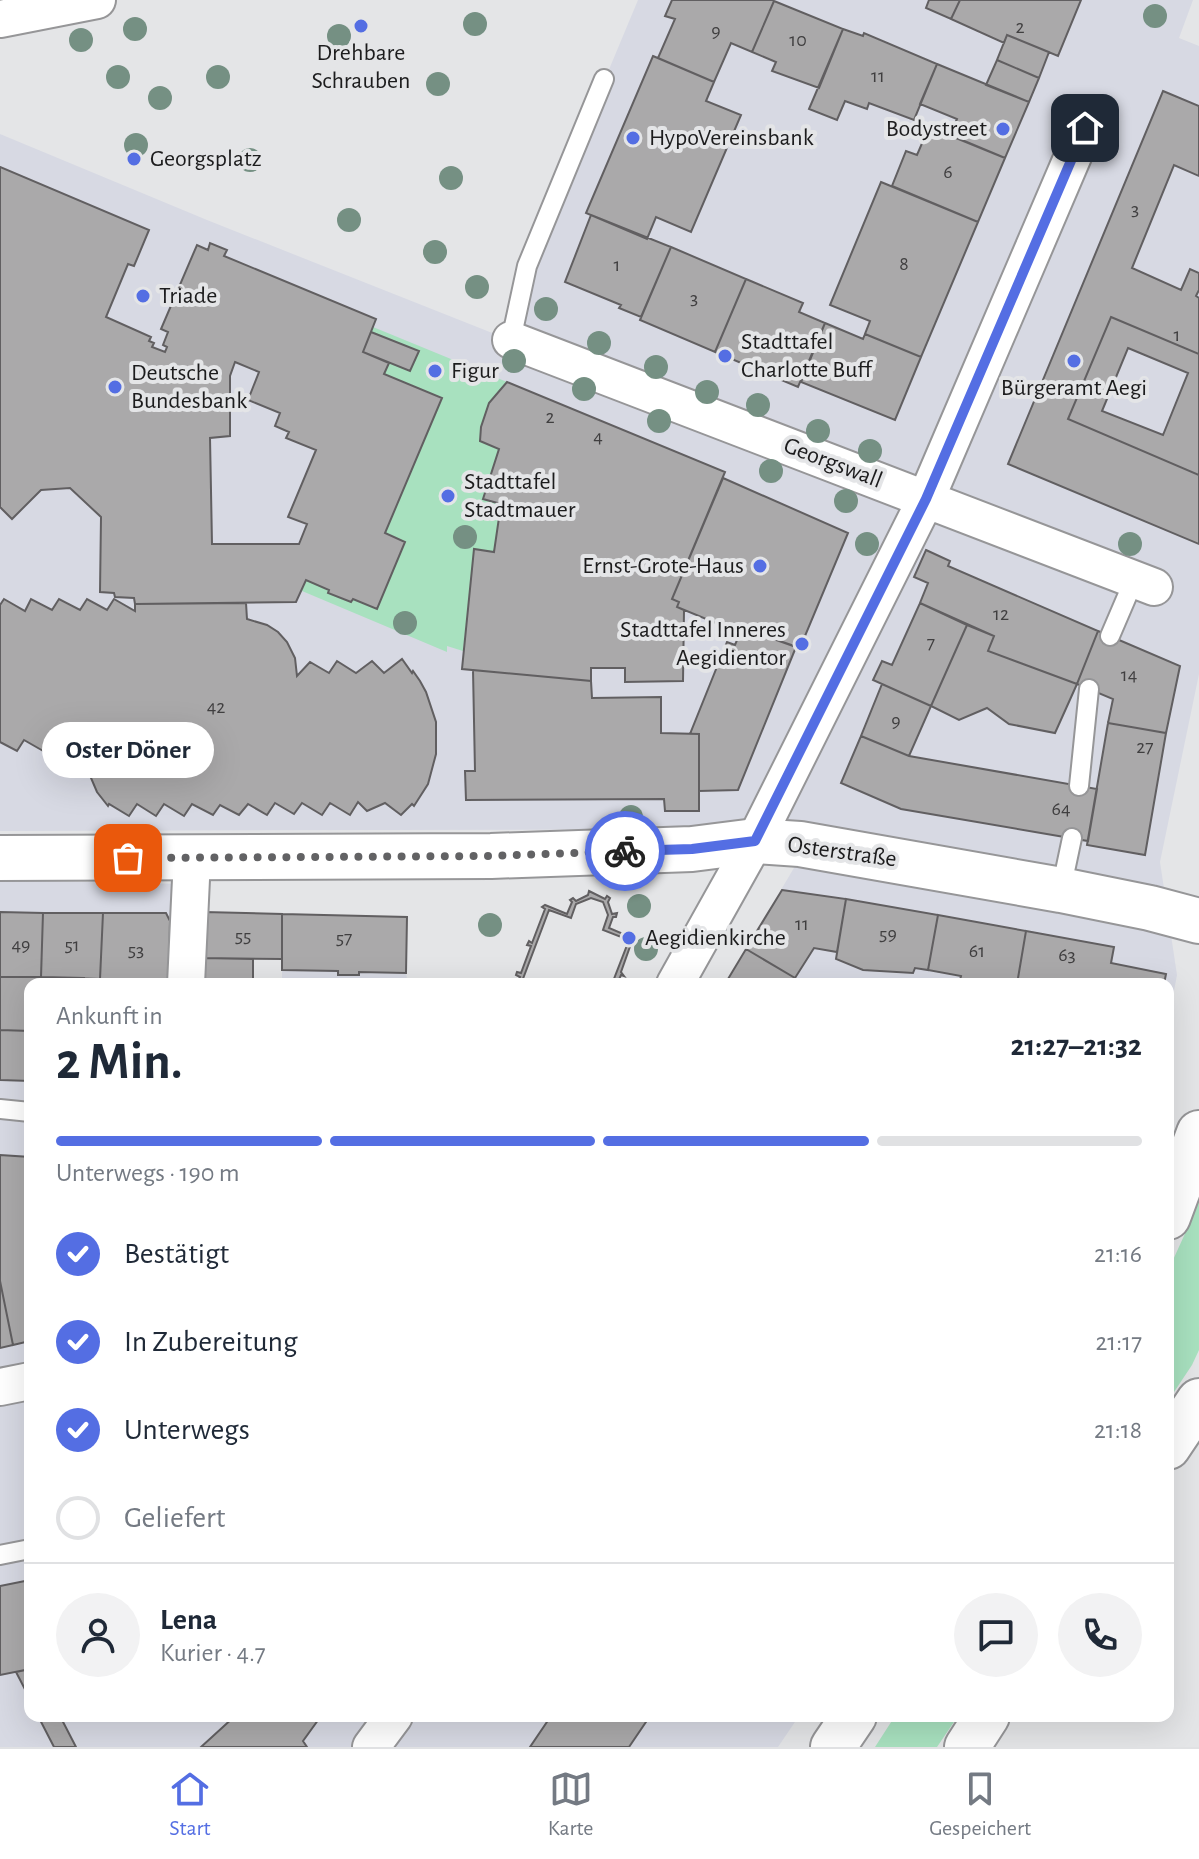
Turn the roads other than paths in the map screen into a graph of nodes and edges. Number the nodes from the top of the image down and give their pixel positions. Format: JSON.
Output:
{"nodes":[{"id":1,"x":97,"y":0,"type":"edge"},
{"id":2,"x":0,"y":19,"type":"edge"},
{"id":3,"x":604,"y":79,"type":"dead end"},
{"id":4,"x":1085,"y":128,"type":"dead end"},
{"id":5,"x":511,"y":340,"type":"joint"},
{"id":6,"x":926,"y":499,"type":"junction"},
{"id":7,"x":1144,"y":584,"type":"joint"},
{"id":8,"x":1110,"y":636,"type":"dead end"},
{"id":9,"x":1089,"y":689,"type":"dead end"},
{"id":10,"x":1079,"y":786,"type":"dead end"},
{"id":11,"x":1072,"y":838,"type":"dead end"},
{"id":12,"x":755,"y":841,"type":"junction"},
{"id":13,"x":0,"y":858,"type":"edge"},
{"id":14,"x":192,"y":858,"type":"junction"},
{"id":15,"x":1061,"y":890,"type":"junction"},
{"id":16,"x":1199,"y":921,"type":"edge"},
{"id":17,"x":186,"y":978,"type":"edge"},
{"id":18,"x":678,"y":978,"type":"edge"},
{"id":19,"x":0,"y":1109,"type":"edge"},
{"id":20,"x":24,"y":1111,"type":"edge"},
{"id":21,"x":1199,"y":1133,"type":"edge"},
{"id":22,"x":1174,"y":1201,"type":"edge"},
{"id":23,"x":24,"y":1382,"type":"edge"},
{"id":24,"x":0,"y":1387,"type":"edge"},
{"id":25,"x":1199,"y":1401,"type":"edge"},
{"id":26,"x":1174,"y":1438,"type":"edge"},
{"id":27,"x":24,"y":1550,"type":"edge"},
{"id":28,"x":0,"y":1555,"type":"edge"},
{"id":29,"x":390,"y":1722,"type":"edge"},
{"id":30,"x":850,"y":1722,"type":"edge"},
{"id":31,"x":983,"y":1722,"type":"edge"},
{"id":32,"x":371,"y":1747,"type":"edge"},
{"id":33,"x":833,"y":1747,"type":"edge"},
{"id":34,"x":967,"y":1747,"type":"edge"}],
"edges":[{"from":1,"to":2,"type":"street"},
{"from":3,"to":5,"type":"lane"},
{"from":4,"to":6,"type":"street"},
{"from":5,"to":6,"type":"street","name":"Georgswall"},
{"from":6,"to":7,"type":"street","name":"Georgswall"},
{"from":6,"to":12,"type":"street"},
{"from":7,"to":8,"type":"lane"},
{"from":9,"to":10,"type":"lane"},
{"from":11,"to":15,"type":"lane"},
{"from":12,"to":14,"type":"street","name":"Osterstraße"},
{"from":12,"to":15,"type":"street","name":"Osterstraße"},
{"from":12,"to":18,"type":"street"},
{"from":13,"to":14,"type":"street","name":"Osterstraße"},
{"from":14,"to":17,"type":"street"},
{"from":15,"to":16,"type":"street","name":"Osterstraße"},
{"from":19,"to":20,"type":"lane"},
{"from":21,"to":22,"type":"street"},
{"from":23,"to":24,"type":"street"},
{"from":25,"to":26,"type":"street"},
{"from":27,"to":28,"type":"lane"},
{"from":29,"to":32,"type":"street"},
{"from":30,"to":33,"type":"street"},
{"from":31,"to":34,"type":"street"}]}
